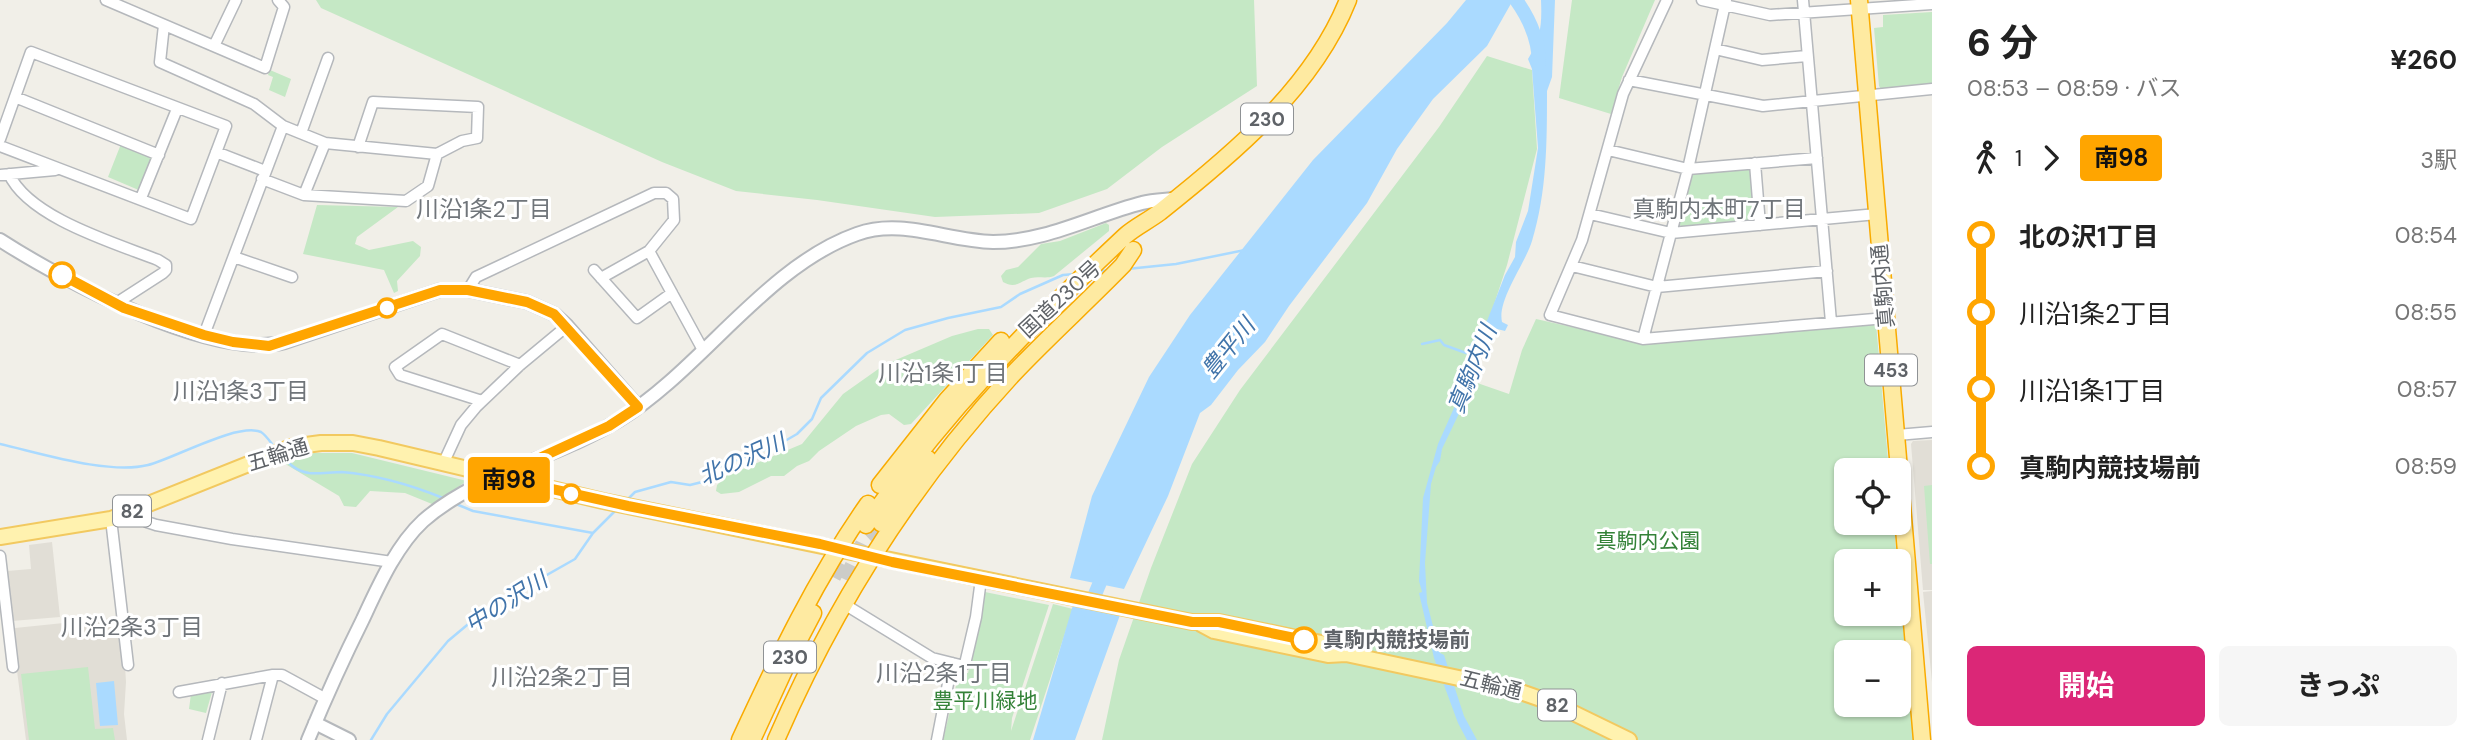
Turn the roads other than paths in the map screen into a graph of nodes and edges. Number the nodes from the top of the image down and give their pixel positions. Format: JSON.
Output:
{"nodes":[{"id":1,"x":108,"y":0,"type":"edge"},
{"id":2,"x":236,"y":0,"type":"edge"},
{"id":3,"x":278,"y":0,"type":"edge"},
{"id":4,"x":1348,"y":0,"type":"edge"},
{"id":5,"x":1667,"y":0,"type":"edge"},
{"id":6,"x":1702,"y":0,"type":"edge"},
{"id":7,"x":1803,"y":0,"type":"edge"},
{"id":8,"x":1726,"y":3,"type":"edge"},
{"id":9,"x":1860,"y":4,"type":"edge"},
{"id":10,"x":1932,"y":4,"type":"edge"},
{"id":11,"x":1804,"y":12,"type":"junction"},
{"id":12,"x":164,"y":26,"type":"junction"},
{"id":13,"x":214,"y":46,"type":"junction"},
{"id":14,"x":1715,"y":49,"type":"junction"},
{"id":15,"x":1807,"y":56,"type":"junction"},
{"id":16,"x":328,"y":58,"type":"dead end"},
{"id":17,"x":1629,"y":80,"type":"junction"},
{"id":18,"x":1932,"y":89,"type":"edge"},
{"id":19,"x":1704,"y":95,"type":"junction"},
{"id":20,"x":1868,"y":96,"type":"junction"},
{"id":21,"x":15,"y":97,"type":"junction"},
{"id":22,"x":1811,"y":102,"type":"junction"},
{"id":23,"x":177,"y":109,"type":"junction"},
{"id":24,"x":283,"y":126,"type":"junction"},
{"id":25,"x":301,"y":133,"type":"junction"},
{"id":26,"x":0,"y":139,"type":"edge"},
{"id":27,"x":325,"y":143,"type":"junction"},
{"id":28,"x":0,"y":146,"type":"edge"},
{"id":29,"x":358,"y":147,"type":"junction"},
{"id":30,"x":1608,"y":150,"type":"junction"},
{"id":31,"x":216,"y":152,"type":"junction"},
{"id":32,"x":437,"y":154,"type":"junction"},
{"id":33,"x":159,"y":155,"type":"junction"},
{"id":34,"x":1816,"y":158,"type":"junction"},
{"id":35,"x":1755,"y":163,"type":"junction"},
{"id":36,"x":1688,"y":169,"type":"junction"},
{"id":37,"x":61,"y":170,"type":"junction"},
{"id":38,"x":4,"y":174,"type":"edge"},
{"id":39,"x":263,"y":175,"type":"junction"},
{"id":40,"x":304,"y":195,"type":"junction"},
{"id":41,"x":141,"y":198,"type":"junction"},
{"id":42,"x":1174,"y":199,"type":"junction"},
{"id":43,"x":1590,"y":214,"type":"junction"},
{"id":44,"x":1877,"y":214,"type":"junction"},
{"id":45,"x":1822,"y":219,"type":"junction"},
{"id":46,"x":1760,"y":225,"type":"junction"},
{"id":47,"x":1671,"y":233,"type":"junction"},
{"id":48,"x":0,"y":240,"type":"edge"},
{"id":49,"x":1127,"y":250,"type":"junction"},
{"id":50,"x":649,"y":251,"type":"junction"},
{"id":51,"x":234,"y":257,"type":"junction"},
{"id":52,"x":1097,"y":260,"type":"junction"},
{"id":53,"x":1572,"y":266,"type":"junction"},
{"id":54,"x":1827,"y":271,"type":"junction"},
{"id":55,"x":292,"y":277,"type":"dead end"},
{"id":56,"x":1657,"y":287,"type":"junction"},
{"id":57,"x":468,"y":290,"type":"junction"},
{"id":58,"x":672,"y":293,"type":"junction"},
{"id":59,"x":115,"y":304,"type":"junction"},
{"id":60,"x":1886,"y":318,"type":"junction"},
{"id":61,"x":1831,"y":322,"type":"junction"},
{"id":62,"x":568,"y":326,"type":"junction"},
{"id":63,"x":204,"y":335,"type":"junction"},
{"id":64,"x":1643,"y":339,"type":"junction"},
{"id":65,"x":703,"y":351,"type":"junction"},
{"id":66,"x":520,"y":366,"type":"junction"},
{"id":67,"x":482,"y":401,"type":"junction"},
{"id":68,"x":638,"y":407,"type":"junction"},
{"id":69,"x":1932,"y":432,"type":"edge"},
{"id":70,"x":1897,"y":435,"type":"junction"},
{"id":71,"x":443,"y":464,"type":"junction"},
{"id":72,"x":498,"y":477,"type":"junction"},
{"id":73,"x":135,"y":509,"type":"junction"},
{"id":74,"x":111,"y":519,"type":"junction"},
{"id":75,"x":0,"y":537,"type":"edge"},
{"id":76,"x":839,"y":548,"type":"junction"},
{"id":77,"x":0,"y":556,"type":"edge"},
{"id":78,"x":873,"y":556,"type":"junction"},
{"id":79,"x":392,"y":562,"type":"junction"},
{"id":80,"x":981,"y":579,"type":"junction"},
{"id":81,"x":844,"y":604,"type":"junction"},
{"id":82,"x":952,"y":663,"type":"junction"},
{"id":83,"x":128,"y":665,"type":"dead end"},
{"id":84,"x":13,"y":667,"type":"dead end"},
{"id":85,"x":273,"y":675,"type":"junction"},
{"id":86,"x":222,"y":684,"type":"junction"},
{"id":87,"x":179,"y":692,"type":"dead end"},
{"id":88,"x":326,"y":699,"type":"junction"},
{"id":89,"x":315,"y":723,"type":"junction"},
{"id":90,"x":208,"y":740,"type":"edge"},
{"id":91,"x":256,"y":740,"type":"edge"},
{"id":92,"x":308,"y":740,"type":"edge"},
{"id":93,"x":349,"y":740,"type":"edge"},
{"id":94,"x":740,"y":740,"type":"edge"},
{"id":95,"x":752,"y":740,"type":"edge"},
{"id":96,"x":765,"y":740,"type":"edge"},
{"id":97,"x":776,"y":740,"type":"edge"},
{"id":98,"x":937,"y":740,"type":"edge"},
{"id":99,"x":1629,"y":740,"type":"edge"},
{"id":100,"x":1923,"y":740,"type":"edge"}],
"edges":[{"from":1,"to":12,"type":"street"},
{"from":2,"to":13,"type":"street"},
{"from":3,"to":13,"type":"street"},
{"from":4,"to":42,"type":"highway","name":"国道230号","number":"230"},
{"from":5,"to":17,"type":"street"},
{"from":6,"to":8,"type":"street"},
{"from":7,"to":11,"type":"street"},
{"from":8,"to":11,"type":"street"},
{"from":8,"to":14,"type":"street"},
{"from":9,"to":10,"type":"street"},
{"from":9,"to":11,"type":"street"},
{"from":9,"to":20,"type":"highway","name":"真駒内通","number":"453"},
{"from":11,"to":15,"type":"street"},
{"from":12,"to":13,"type":"street"},
{"from":12,"to":24,"type":"street"},
{"from":14,"to":15,"type":"street"},
{"from":14,"to":19,"type":"street"},
{"from":15,"to":22,"type":"street"},
{"from":16,"to":25,"type":"street"},
{"from":17,"to":19,"type":"street"},
{"from":17,"to":30,"type":"street"},
{"from":18,"to":20,"type":"street"},
{"from":19,"to":22,"type":"street"},
{"from":19,"to":36,"type":"street"},
{"from":20,"to":22,"type":"street"},
{"from":20,"to":44,"type":"highway","name":"真駒内通","number":"453"},
{"from":21,"to":23,"type":"street"},
{"from":21,"to":26,"type":"street"},
{"from":21,"to":33,"type":"street"},
{"from":22,"to":34,"type":"street"},
{"from":23,"to":31,"type":"street"},
{"from":23,"to":33,"type":"street"},
{"from":24,"to":25,"type":"street"},
{"from":24,"to":39,"type":"street"},
{"from":25,"to":27,"type":"street"},
{"from":27,"to":29,"type":"street"},
{"from":27,"to":40,"type":"street"},
{"from":28,"to":37,"type":"street"},
{"from":29,"to":32,"type":"street"},
{"from":29,"to":32,"type":"street"},
{"from":30,"to":36,"type":"street"},
{"from":30,"to":43,"type":"street"},
{"from":31,"to":39,"type":"street"},
{"from":31,"to":41,"type":"street"},
{"from":32,"to":40,"type":"street"},
{"from":33,"to":41,"type":"street"},
{"from":34,"to":35,"type":"street"},
{"from":34,"to":45,"type":"street"},
{"from":35,"to":36,"type":"street"},
{"from":35,"to":46,"type":"street"},
{"from":36,"to":47,"type":"street"},
{"from":37,"to":38,"type":"street"},
{"from":37,"to":41,"type":"street"},
{"from":38,"to":59,"type":"street"},
{"from":39,"to":40,"type":"street"},
{"from":39,"to":51,"type":"street"},
{"from":42,"to":49,"type":"highway","name":"国道230号","number":"230"},
{"from":42,"to":65,"type":"street"},
{"from":43,"to":47,"type":"street"},
{"from":43,"to":53,"type":"street"},
{"from":44,"to":45,"type":"street"},
{"from":44,"to":60,"type":"highway","name":"真駒内通","number":"453"},
{"from":45,"to":46,"type":"street"},
{"from":45,"to":54,"type":"street"},
{"from":46,"to":47,"type":"street"},
{"from":47,"to":56,"type":"street"},
{"from":48,"to":59,"type":"street"},
{"from":49,"to":52,"type":"highway","name":"国道230号","number":"230"},
{"from":49,"to":52,"type":"highway","name":"国道230号","number":"230"},
{"from":49,"to":78,"type":"highway"},
{"from":50,"to":57,"type":"street"},
{"from":50,"to":58,"type":"street"},
{"from":50,"to":58,"type":"street"},
{"from":51,"to":55,"type":"street"},
{"from":51,"to":63,"type":"street"},
{"from":52,"to":76,"type":"highway","number":"230"},
{"from":53,"to":56,"type":"street"},
{"from":53,"to":64,"type":"street"},
{"from":54,"to":56,"type":"street"},
{"from":54,"to":61,"type":"street"},
{"from":56,"to":64,"type":"street"},
{"from":57,"to":62,"type":"street"},
{"from":57,"to":63,"type":"street"},
{"from":58,"to":65,"type":"street"},
{"from":59,"to":63,"type":"street"},
{"from":60,"to":61,"type":"street"},
{"from":60,"to":70,"type":"highway","name":"真駒内通","number":"453"},
{"from":61,"to":64,"type":"street"},
{"from":62,"to":66,"type":"street"},
{"from":62,"to":68,"type":"street"},
{"from":65,"to":68,"type":"street"},
{"from":66,"to":67,"type":"street"},
{"from":66,"to":67,"type":"street"},
{"from":67,"to":71,"type":"street"},
{"from":68,"to":72,"type":"street"},
{"from":69,"to":70,"type":"street"},
{"from":70,"to":100,"type":"highway","name":"真駒内通","number":"453"},
{"from":71,"to":72,"type":"main road","name":"五輪通","number":"82"},
{"from":71,"to":73,"type":"main road","name":"五輪通","number":"82"},
{"from":72,"to":76,"type":"main road","name":"五輪通","number":"82"},
{"from":72,"to":79,"type":"street"},
{"from":73,"to":74,"type":"main road","name":"五輪通","number":"82"},
{"from":73,"to":79,"type":"street"},
{"from":74,"to":75,"type":"main road","name":"五輪通","number":"82"},
{"from":74,"to":83,"type":"street"},
{"from":76,"to":78,"type":"main road","number":"82"},
{"from":76,"to":94,"type":"highway"},
{"from":77,"to":84,"type":"street"},
{"from":78,"to":80,"type":"main road","number":"82"},
{"from":78,"to":81,"type":"highway"},
{"from":79,"to":88,"type":"street"},
{"from":80,"to":82,"type":"street"},
{"from":80,"to":99,"type":"main road","name":"五輪通","number":"82"},
{"from":81,"to":82,"type":"street"},
{"from":81,"to":97,"type":"highway"},
{"from":82,"to":98,"type":"street"},
{"from":85,"to":86,"type":"street"},
{"from":85,"to":88,"type":"street"},
{"from":85,"to":91,"type":"street"},
{"from":86,"to":87,"type":"street"},
{"from":86,"to":90,"type":"street"},
{"from":88,"to":89,"type":"street"},
{"from":89,"to":92,"type":"street"},
{"from":89,"to":93,"type":"street"},
{"from":95,"to":96,"type":"highway","number":"230"}]}
